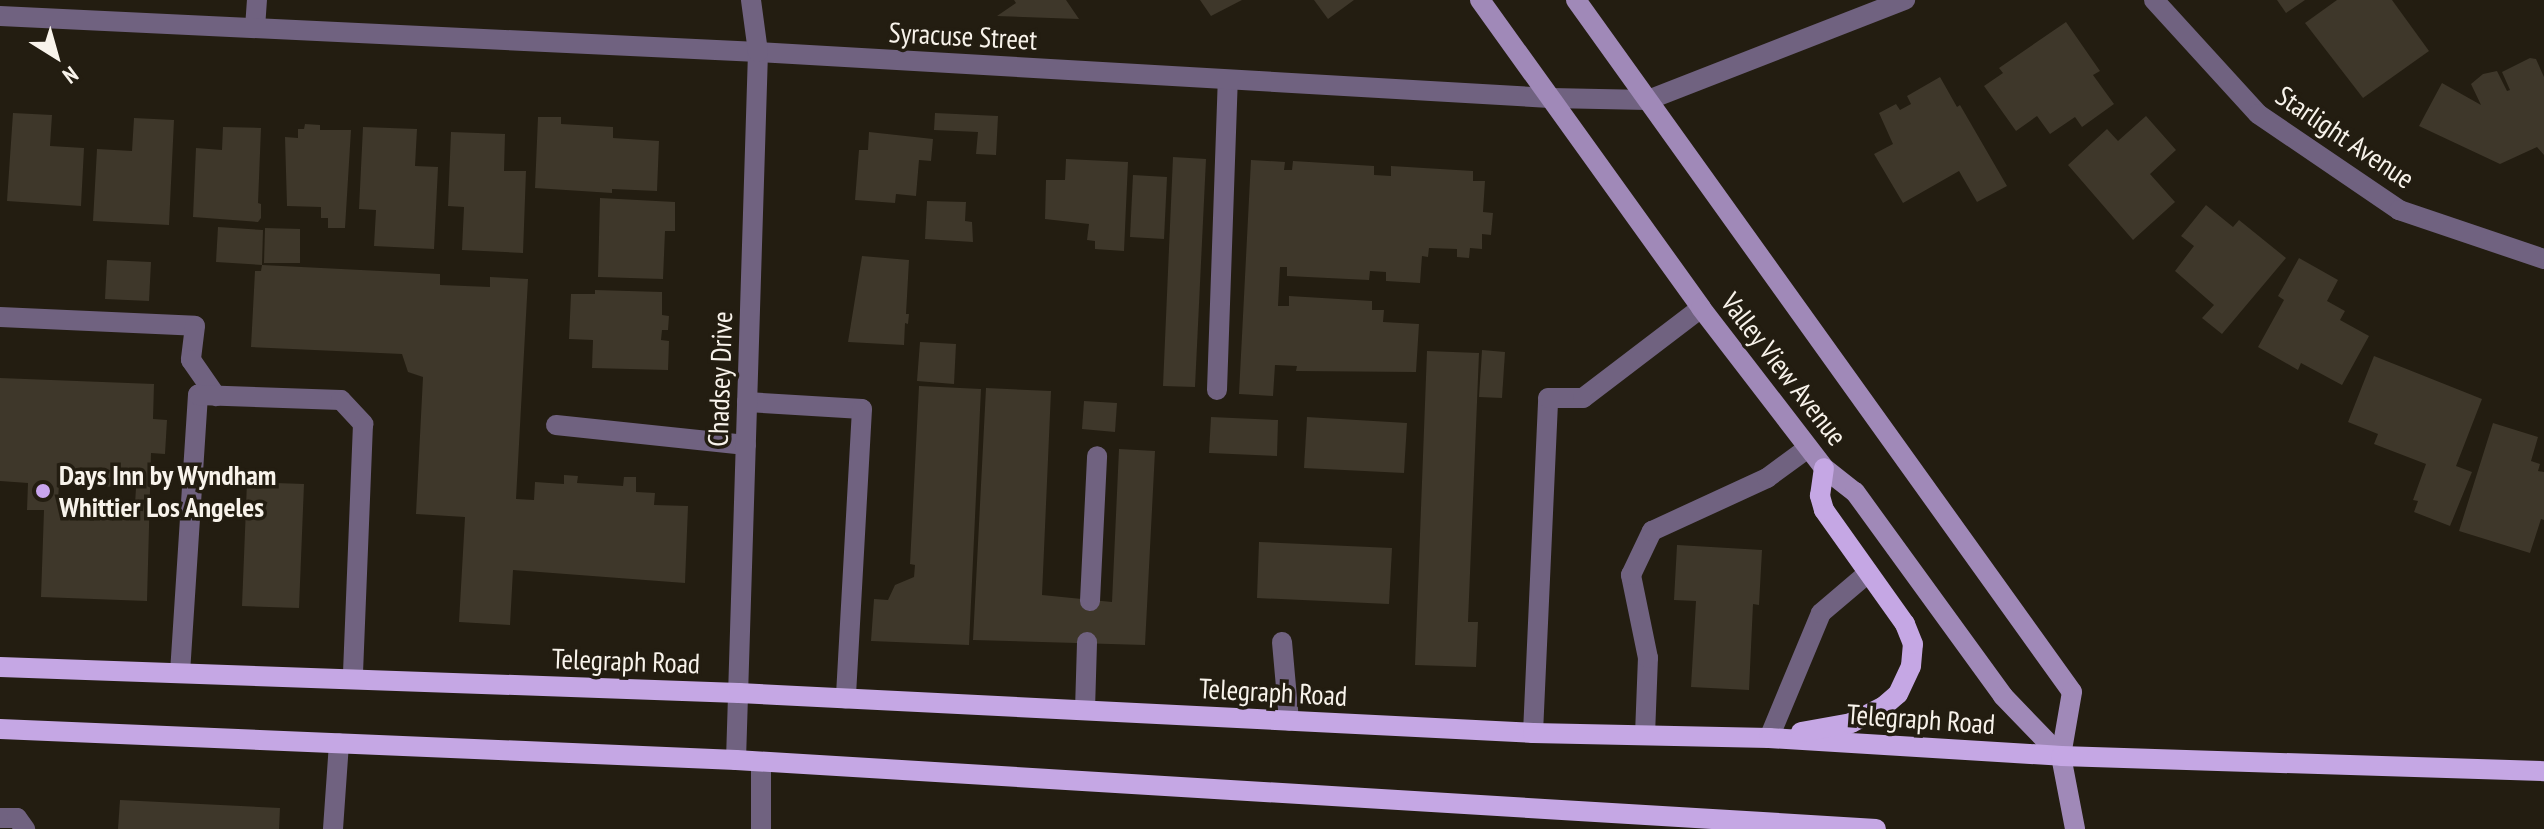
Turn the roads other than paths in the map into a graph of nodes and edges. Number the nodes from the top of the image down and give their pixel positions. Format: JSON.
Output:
{"nodes":[{"id":1,"x":257,"y":0,"type":"edge"},
{"id":2,"x":751,"y":0,"type":"edge"},
{"id":3,"x":1480,"y":0,"type":"edge"},
{"id":4,"x":1576,"y":0,"type":"edge"},
{"id":5,"x":1905,"y":0,"type":"edge"},
{"id":6,"x":2154,"y":0,"type":"edge"},
{"id":7,"x":0,"y":16,"type":"edge"},
{"id":8,"x":255,"y":28,"type":"junction"},
{"id":9,"x":758,"y":52,"type":"junction"},
{"id":10,"x":1228,"y":80,"type":"junction"},
{"id":11,"x":1550,"y":98,"type":"junction"},
{"id":12,"x":1648,"y":100,"type":"junction"},
{"id":13,"x":2544,"y":259,"type":"edge"},
{"id":14,"x":1701,"y":308,"type":"junction"},
{"id":15,"x":0,"y":317,"type":"edge"},
{"id":16,"x":1217,"y":390,"type":"dead end"},
{"id":17,"x":216,"y":396,"type":"junction"},
{"id":18,"x":747,"y":402,"type":"junction"},
{"id":19,"x":556,"y":425,"type":"dead end"},
{"id":20,"x":746,"y":445,"type":"junction"},
{"id":21,"x":1808,"y":448,"type":"junction"},
{"id":22,"x":1097,"y":456,"type":"dead end"},
{"id":23,"x":1824,"y":468,"type":"junction"},
{"id":24,"x":1868,"y":573,"type":"junction"},
{"id":25,"x":1090,"y":601,"type":"dead end"},
{"id":26,"x":1087,"y":642,"type":"dead end"},
{"id":27,"x":1282,"y":642,"type":"dead end"},
{"id":28,"x":0,"y":667,"type":"edge"},
{"id":29,"x":180,"y":673,"type":"junction"},
{"id":30,"x":353,"y":678,"type":"junction"},
{"id":31,"x":739,"y":693,"type":"junction"},
{"id":32,"x":846,"y":699,"type":"junction"},
{"id":33,"x":1085,"y":710,"type":"junction"},
{"id":34,"x":1289,"y":721,"type":"junction"},
{"id":35,"x":0,"y":729,"type":"edge"},
{"id":36,"x":1533,"y":733,"type":"junction"},
{"id":37,"x":1645,"y":735,"type":"junction"},
{"id":38,"x":1769,"y":738,"type":"junction"},
{"id":39,"x":339,"y":743,"type":"junction"},
{"id":40,"x":2061,"y":756,"type":"junction"},
{"id":41,"x":736,"y":760,"type":"junction"},
{"id":42,"x":761,"y":762,"type":"junction"},
{"id":43,"x":2544,"y":771,"type":"edge"},
{"id":44,"x":0,"y":818,"type":"edge"},
{"id":45,"x":25,"y":829,"type":"edge"},
{"id":46,"x":333,"y":829,"type":"edge"},
{"id":47,"x":761,"y":829,"type":"edge"},
{"id":48,"x":1876,"y":829,"type":"edge"},
{"id":49,"x":2075,"y":829,"type":"edge"}],
"edges":[{"from":1,"to":8,"type":"street"},
{"from":2,"to":9,"type":"street","name":"Chadsey Drive"},
{"from":3,"to":11,"type":"main road","name":"Valley View Avenue"},
{"from":4,"to":12,"type":"main road","name":"Valley View Avenue"},
{"from":5,"to":12,"type":"street","name":"Syracuse Street"},
{"from":6,"to":13,"type":"street","name":"Starlight Avenue"},
{"from":7,"to":8,"type":"street","name":"Syracuse Street"},
{"from":8,"to":9,"type":"street","name":"Syracuse Street"},
{"from":9,"to":10,"type":"street","name":"Syracuse Street"},
{"from":9,"to":18,"type":"street","name":"Chadsey Drive"},
{"from":10,"to":11,"type":"street","name":"Syracuse Street"},
{"from":10,"to":16,"type":"street"},
{"from":11,"to":12,"type":"street","name":"Syracuse Street"},
{"from":11,"to":14,"type":"main road","name":"Valley View Avenue"},
{"from":12,"to":40,"type":"main road","name":"Valley View Avenue"},
{"from":14,"to":21,"type":"main road","name":"Valley View Avenue"},
{"from":14,"to":36,"type":"street"},
{"from":15,"to":17,"type":"street"},
{"from":17,"to":29,"type":"street"},
{"from":17,"to":30,"type":"street"},
{"from":18,"to":20,"type":"street","name":"Chadsey Drive"},
{"from":18,"to":32,"type":"street"},
{"from":19,"to":20,"type":"street"},
{"from":20,"to":31,"type":"street","name":"Chadsey Drive"},
{"from":21,"to":23,"type":"main road","name":"Valley View Avenue"},
{"from":21,"to":37,"type":"street"},
{"from":22,"to":25,"type":"street"},
{"from":23,"to":24,"type":"main road"},
{"from":23,"to":40,"type":"main road","name":"Valley View Avenue"},
{"from":24,"to":38,"type":"street"},
{"from":24,"to":38,"type":"main road"},
{"from":26,"to":33,"type":"street"},
{"from":27,"to":34,"type":"street"},
{"from":28,"to":29,"type":"main road","name":"Telegraph Road"},
{"from":29,"to":30,"type":"main road","name":"Telegraph Road"},
{"from":30,"to":31,"type":"main road","name":"Telegraph Road"},
{"from":31,"to":32,"type":"main road","name":"Telegraph Road"},
{"from":31,"to":41,"type":"street","name":"Chadsey Drive"},
{"from":32,"to":33,"type":"main road","name":"Telegraph Road"},
{"from":33,"to":34,"type":"main road","name":"Telegraph Road"},
{"from":34,"to":36,"type":"main road","name":"Telegraph Road"},
{"from":35,"to":39,"type":"main road"},
{"from":36,"to":37,"type":"main road","name":"Telegraph Road"},
{"from":37,"to":38,"type":"main road","name":"Telegraph Road"},
{"from":38,"to":40,"type":"main road","name":"Telegraph Road"},
{"from":39,"to":41,"type":"main road"},
{"from":39,"to":46,"type":"street"},
{"from":40,"to":43,"type":"main road","name":"Telegraph Road"},
{"from":40,"to":49,"type":"main road","name":"Valley View Avenue"},
{"from":41,"to":42,"type":"main road"},
{"from":42,"to":47,"type":"street"},
{"from":42,"to":48,"type":"main road"},
{"from":44,"to":45,"type":"street"}]}
